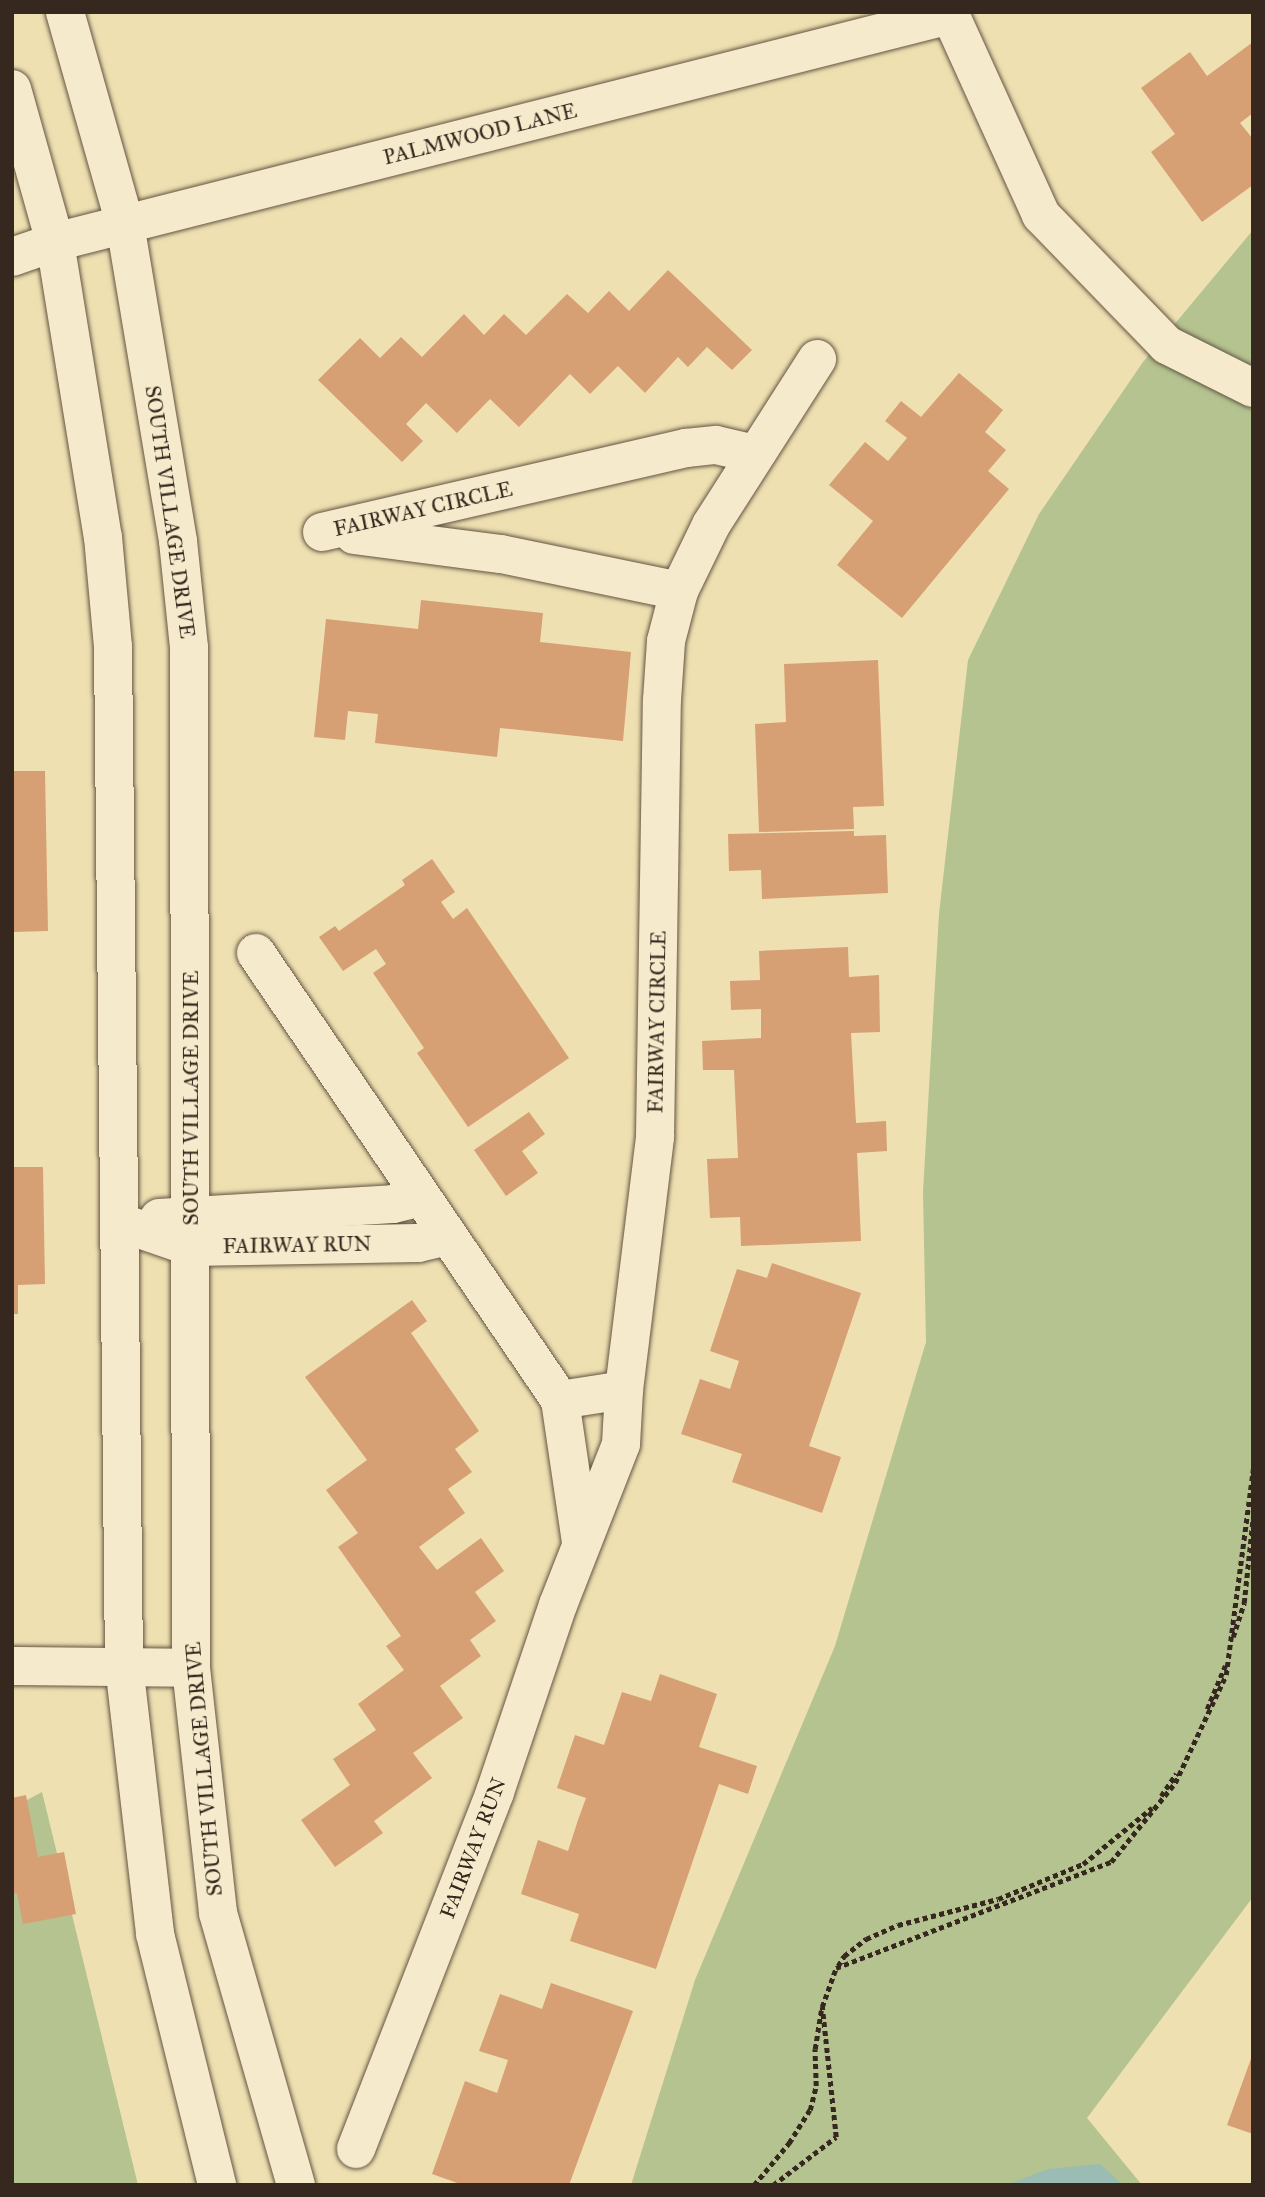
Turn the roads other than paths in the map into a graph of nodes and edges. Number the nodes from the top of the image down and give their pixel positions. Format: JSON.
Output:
{"nodes":[{"id":1,"x":65,"y":12,"type":"edge"},
{"id":2,"x":950,"y":14,"type":"edge"},
{"id":3,"x":12,"y":89,"type":"edge"},
{"id":4,"x":125,"y":224,"type":"junction"},
{"id":5,"x":55,"y":242,"type":"junction"},
{"id":6,"x":12,"y":257,"type":"edge"},
{"id":7,"x":817,"y":359,"type":"dead end"},
{"id":8,"x":1253,"y":388,"type":"edge"},
{"id":9,"x":755,"y":454,"type":"junction"},
{"id":10,"x":679,"y":591,"type":"junction"},
{"id":11,"x":256,"y":953,"type":"dead end"},
{"id":12,"x":421,"y":1197,"type":"junction"},
{"id":13,"x":119,"y":1222,"type":"junction"},
{"id":14,"x":191,"y":1231,"type":"junction"},
{"id":15,"x":448,"y":1236,"type":"junction"},
{"id":16,"x":624,"y":1390,"type":"junction"},
{"id":17,"x":560,"y":1401,"type":"junction"},
{"id":18,"x":581,"y":1544,"type":"junction"},
{"id":19,"x":124,"y":1665,"type":"junction"},
{"id":20,"x":12,"y":1666,"type":"edge"},
{"id":21,"x":191,"y":1668,"type":"junction"},
{"id":22,"x":356,"y":2149,"type":"dead end"},
{"id":23,"x":217,"y":2185,"type":"edge"},
{"id":24,"x":296,"y":2185,"type":"edge"}],
"edges":[{"from":1,"to":4,"type":"street","name":"SOUTH VILLAGE DRIVE"},
{"from":2,"to":4,"type":"street","name":"PALMWOOD LANE"},
{"from":2,"to":8,"type":"street"},
{"from":3,"to":5,"type":"street"},
{"from":4,"to":5,"type":"street","name":"PALMWOOD LANE"},
{"from":4,"to":14,"type":"street","name":"SOUTH VILLAGE DRIVE"},
{"from":5,"to":6,"type":"street","name":"PALMWOOD LANE"},
{"from":5,"to":13,"type":"street"},
{"from":7,"to":9,"type":"street","name":"FAIRWAY CIRCLE"},
{"from":9,"to":10,"type":"street","name":"FAIRWAY CIRCLE"},
{"from":9,"to":10,"type":"street","name":"FAIRWAY CIRCLE"},
{"from":10,"to":16,"type":"street","name":"FAIRWAY CIRCLE"},
{"from":11,"to":12,"type":"street","name":"FAIRWAY RUN"},
{"from":12,"to":14,"type":"street","name":"FAIRWAY RUN"},
{"from":12,"to":15,"type":"street","name":"FAIRWAY RUN"},
{"from":13,"to":14,"type":"street","name":"FAIRWAY RUN"},
{"from":13,"to":19,"type":"street"},
{"from":14,"to":15,"type":"street","name":"FAIRWAY RUN"},
{"from":14,"to":21,"type":"street","name":"SOUTH VILLAGE DRIVE"},
{"from":15,"to":17,"type":"street","name":"FAIRWAY RUN"},
{"from":16,"to":17,"type":"street"},
{"from":16,"to":18,"type":"street","name":"FAIRWAY RUN"},
{"from":17,"to":18,"type":"street","name":"FAIRWAY RUN"},
{"from":18,"to":22,"type":"street","name":"FAIRWAY RUN"},
{"from":19,"to":20,"type":"street"},
{"from":19,"to":21,"type":"street"},
{"from":19,"to":23,"type":"street"},
{"from":21,"to":24,"type":"street","name":"SOUTH VILLAGE DRIVE"}]}
